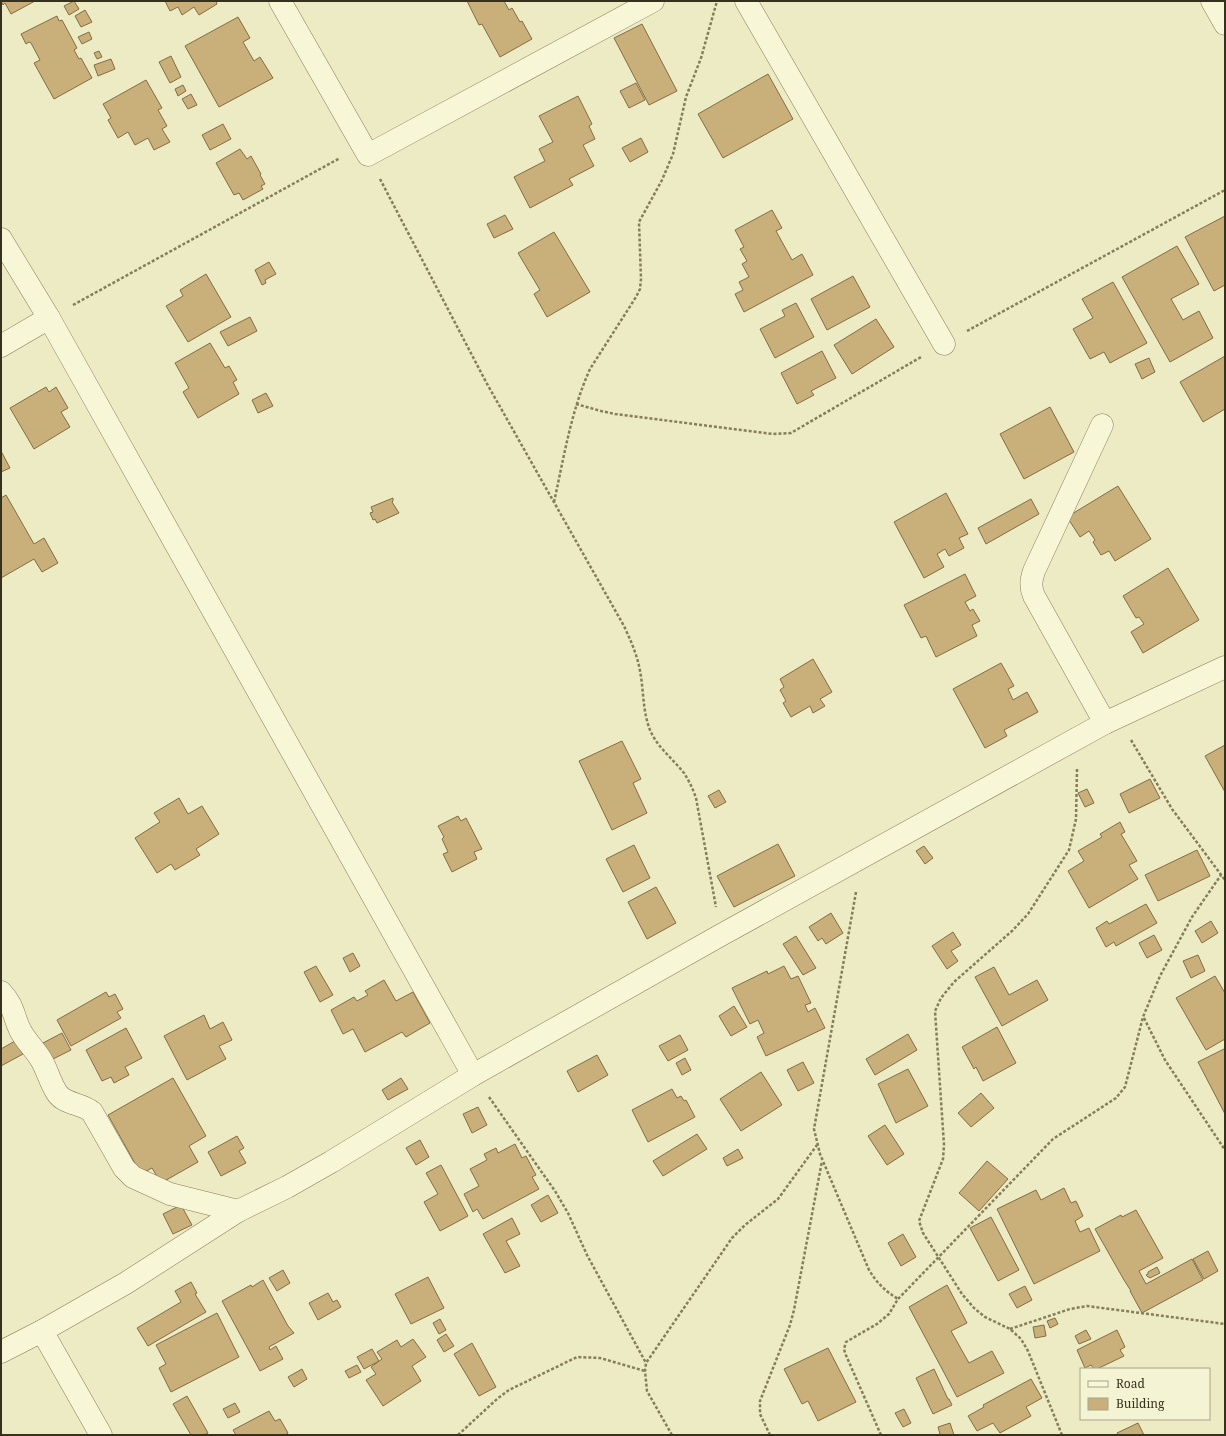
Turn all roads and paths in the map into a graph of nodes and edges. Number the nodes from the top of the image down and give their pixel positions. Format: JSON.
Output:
{"nodes":[{"id":1,"x":280,"y":1,"type":"edge"},
{"id":2,"x":653,"y":1,"type":"edge"},
{"id":3,"x":717,"y":1,"type":"edge"},
{"id":4,"x":746,"y":1,"type":"edge"},
{"id":5,"x":1212,"y":1,"type":"edge"},
{"id":6,"x":1225,"y":24,"type":"edge"},
{"id":7,"x":365,"y":151,"type":"junction"},
{"id":8,"x":1225,"y":190,"type":"edge"},
{"id":9,"x":1,"y":239,"type":"edge"},
{"id":10,"x":49,"y":318,"type":"junction"},
{"id":11,"x":944,"y":344,"type":"junction"},
{"id":12,"x":1,"y":346,"type":"edge"},
{"id":13,"x":576,"y":404,"type":"junction"},
{"id":14,"x":1102,"y":425,"type":"dead end"},
{"id":15,"x":554,"y":502,"type":"junction"},
{"id":16,"x":1225,"y":667,"type":"edge"},
{"id":17,"x":1112,"y":720,"type":"junction"},
{"id":18,"x":1077,"y":739,"type":"junction"},
{"id":19,"x":862,"y":858,"type":"junction"},
{"id":20,"x":1221,"y":875,"type":"junction"},
{"id":21,"x":1225,"y":880,"type":"edge"},
{"id":22,"x":721,"y":935,"type":"junction"},
{"id":23,"x":1,"y":992,"type":"edge"},
{"id":24,"x":1143,"y":1017,"type":"junction"},
{"id":25,"x":474,"y":1075,"type":"junction"},
{"id":26,"x":818,"y":1144,"type":"junction"},
{"id":27,"x":1225,"y":1150,"type":"edge"},
{"id":28,"x":822,"y":1160,"type":"junction"},
{"id":29,"x":238,"y":1211,"type":"junction"},
{"id":30,"x":938,"y":1257,"type":"junction"},
{"id":31,"x":898,"y":1299,"type":"junction"},
{"id":32,"x":1225,"y":1324,"type":"edge"},
{"id":33,"x":1010,"y":1329,"type":"junction"},
{"id":34,"x":42,"y":1331,"type":"junction"},
{"id":35,"x":1,"y":1352,"type":"edge"},
{"id":36,"x":646,"y":1363,"type":"junction"},
{"id":37,"x":645,"y":1371,"type":"junction"},
{"id":38,"x":101,"y":1435,"type":"edge"},
{"id":39,"x":458,"y":1435,"type":"edge"},
{"id":40,"x":672,"y":1435,"type":"edge"},
{"id":41,"x":770,"y":1435,"type":"edge"},
{"id":42,"x":881,"y":1435,"type":"edge"},
{"id":43,"x":1062,"y":1435,"type":"edge"}],
"edges":[{"from":1,"to":7,"type":"street"},
{"from":2,"to":7,"type":"street"},
{"from":3,"to":13,"type":"path"},
{"from":4,"to":11,"type":"street"},
{"from":5,"to":6,"type":"street"},
{"from":7,"to":10,"type":"path"},
{"from":7,"to":15,"type":"path"},
{"from":8,"to":11,"type":"path"},
{"from":9,"to":10,"type":"street"},
{"from":10,"to":12,"type":"street"},
{"from":10,"to":25,"type":"street"},
{"from":11,"to":13,"type":"path"},
{"from":13,"to":15,"type":"path"},
{"from":14,"to":17,"type":"street"},
{"from":15,"to":22,"type":"path"},
{"from":16,"to":17,"type":"street"},
{"from":17,"to":18,"type":"street"},
{"from":17,"to":20,"type":"path"},
{"from":18,"to":19,"type":"street"},
{"from":18,"to":30,"type":"path"},
{"from":19,"to":22,"type":"street"},
{"from":19,"to":26,"type":"path"},
{"from":20,"to":21,"type":"path"},
{"from":20,"to":24,"type":"path"},
{"from":22,"to":25,"type":"street"},
{"from":23,"to":29,"type":"street"},
{"from":24,"to":27,"type":"path"},
{"from":24,"to":30,"type":"path"},
{"from":25,"to":29,"type":"street"},
{"from":25,"to":36,"type":"path"},
{"from":26,"to":28,"type":"path"},
{"from":26,"to":36,"type":"path"},
{"from":28,"to":31,"type":"path"},
{"from":28,"to":41,"type":"path"},
{"from":29,"to":34,"type":"street"},
{"from":30,"to":31,"type":"path"},
{"from":30,"to":33,"type":"path"},
{"from":31,"to":42,"type":"path"},
{"from":32,"to":33,"type":"path"},
{"from":33,"to":43,"type":"path"},
{"from":34,"to":35,"type":"street"},
{"from":34,"to":38,"type":"street"},
{"from":36,"to":37,"type":"path"},
{"from":37,"to":39,"type":"path"},
{"from":37,"to":40,"type":"path"}]}
